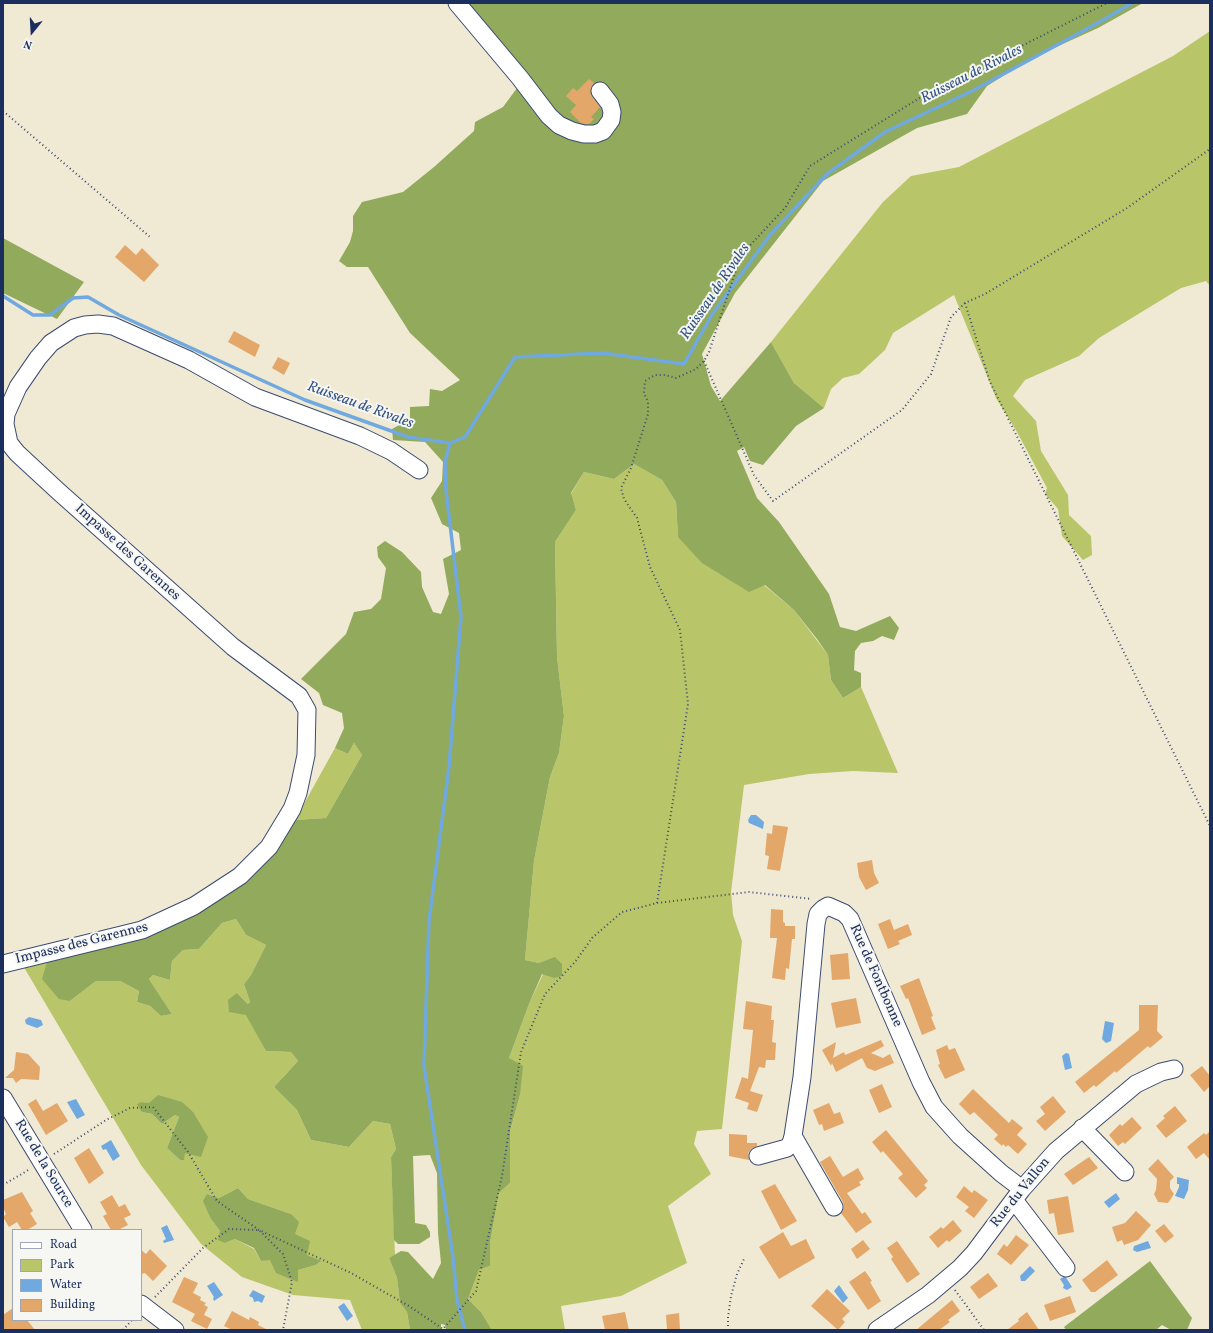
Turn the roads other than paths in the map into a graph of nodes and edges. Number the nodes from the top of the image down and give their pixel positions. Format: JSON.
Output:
{"nodes":[{"id":1,"x":457,"y":3,"type":"edge"},
{"id":2,"x":600,"y":91,"type":"dead end"},
{"id":3,"x":419,"y":470,"type":"dead end"},
{"id":4,"x":3,"y":964,"type":"edge"},
{"id":5,"x":1174,"y":1070,"type":"dead end"},
{"id":6,"x":3,"y":1098,"type":"edge"},
{"id":7,"x":1082,"y":1128,"type":"junction"},
{"id":8,"x":793,"y":1136,"type":"junction"},
{"id":9,"x":758,"y":1156,"type":"dead end"},
{"id":10,"x":1125,"y":1172,"type":"dead end"},
{"id":11,"x":1018,"y":1194,"type":"junction"},
{"id":12,"x":834,"y":1207,"type":"dead end"},
{"id":13,"x":82,"y":1229,"type":"edge"},
{"id":14,"x":1066,"y":1268,"type":"dead end"},
{"id":15,"x":143,"y":1305,"type":"edge"},
{"id":16,"x":175,"y":1330,"type":"edge"},
{"id":17,"x":877,"y":1330,"type":"edge"}],
"edges":[{"from":1,"to":2,"type":"street"},
{"from":3,"to":4,"type":"street","name":"Impasse des Garennes"},
{"from":5,"to":7,"type":"street","name":"Rue du Vallon"},
{"from":6,"to":13,"type":"street","name":"Rue de la Source"},
{"from":7,"to":10,"type":"street"},
{"from":7,"to":11,"type":"street","name":"Rue du Vallon"},
{"from":8,"to":9,"type":"street"},
{"from":8,"to":11,"type":"street","name":"Rue de Fontbonne"},
{"from":8,"to":12,"type":"street"},
{"from":11,"to":14,"type":"street","name":"Rue de Fontbonne"},
{"from":11,"to":17,"type":"street","name":"Rue du Vallon"},
{"from":15,"to":16,"type":"street"}]}
